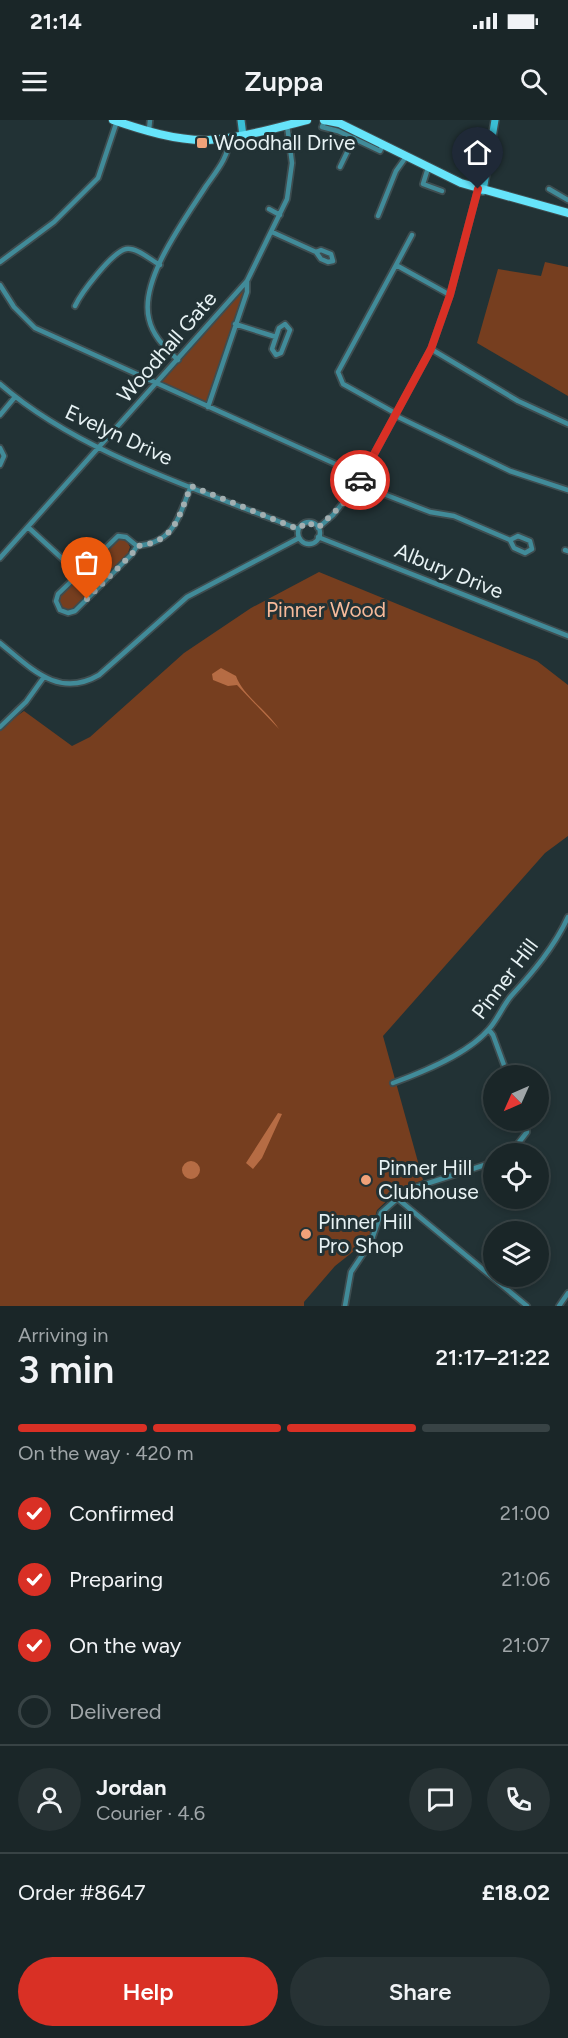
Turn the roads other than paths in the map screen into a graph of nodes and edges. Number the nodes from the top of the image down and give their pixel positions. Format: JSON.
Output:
{"nodes":[{"id":1,"x":150,"y":120,"type":"edge"},
{"id":2,"x":241,"y":120,"type":"edge"},
{"id":3,"x":307,"y":120,"type":"edge"},
{"id":4,"x":324,"y":120,"type":"edge"},
{"id":5,"x":495,"y":120,"type":"edge"},
{"id":6,"x":115,"y":121,"type":"edge"},
{"id":7,"x":286,"y":125,"type":"junction"},
{"id":8,"x":150,"y":130,"type":"junction"},
{"id":9,"x":243,"y":136,"type":"junction"},
{"id":10,"x":230,"y":137,"type":"junction"},
{"id":11,"x":354,"y":138,"type":"junction"},
{"id":12,"x":383,"y":145,"type":"junction"},
{"id":13,"x":406,"y":157,"type":"junction"},
{"id":14,"x":339,"y":167,"type":"dead end"},
{"id":15,"x":428,"y":168,"type":"junction"},
{"id":16,"x":549,"y":189,"type":"dead end"},
{"id":17,"x":480,"y":190,"type":"junction"},
{"id":18,"x":442,"y":191,"type":"dead end"},
{"id":19,"x":568,"y":201,"type":"edge"},
{"id":20,"x":269,"y":209,"type":"dead end"},
{"id":21,"x":568,"y":213,"type":"edge"},
{"id":22,"x":280,"y":215,"type":"junction"},
{"id":23,"x":378,"y":216,"type":"dead end"},
{"id":24,"x":272,"y":232,"type":"junction"},
{"id":25,"x":412,"y":235,"type":"dead end"},
{"id":26,"x":316,"y":252,"type":"dead end"},
{"id":27,"x":0,"y":262,"type":"edge"},
{"id":28,"x":160,"y":265,"type":"junction"},
{"id":29,"x":396,"y":265,"type":"junction"},
{"id":30,"x":247,"y":281,"type":"junction"},
{"id":31,"x":0,"y":285,"type":"edge"},
{"id":32,"x":450,"y":295,"type":"junction"},
{"id":33,"x":229,"y":302,"type":"junction"},
{"id":34,"x":75,"y":306,"type":"dead end"},
{"id":35,"x":242,"y":309,"type":"junction"},
{"id":36,"x":235,"y":324,"type":"junction"},
{"id":37,"x":276,"y":337,"type":"junction"},
{"id":38,"x":431,"y":349,"type":"junction"},
{"id":39,"x":178,"y":360,"type":"junction"},
{"id":40,"x":0,"y":384,"type":"edge"},
{"id":41,"x":156,"y":384,"type":"junction"},
{"id":42,"x":15,"y":397,"type":"junction"},
{"id":43,"x":208,"y":407,"type":"junction"},
{"id":44,"x":395,"y":414,"type":"junction"},
{"id":45,"x":0,"y":415,"type":"edge"},
{"id":46,"x":568,"y":424,"type":"edge"},
{"id":47,"x":0,"y":448,"type":"edge"},
{"id":48,"x":100,"y":448,"type":"junction"},
{"id":49,"x":0,"y":465,"type":"edge"},
{"id":50,"x":362,"y":476,"type":"junction"},
{"id":51,"x":358,"y":484,"type":"junction"},
{"id":52,"x":191,"y":486,"type":"junction"},
{"id":53,"x":568,"y":490,"type":"edge"},
{"id":54,"x":29,"y":528,"type":"junction"},
{"id":55,"x":318,"y":528,"type":"junction"},
{"id":56,"x":298,"y":529,"type":"junction"},
{"id":57,"x":318,"y":537,"type":"junction"},
{"id":58,"x":299,"y":538,"type":"junction"},
{"id":59,"x":510,"y":540,"type":"junction"},
{"id":60,"x":137,"y":546,"type":"junction"},
{"id":61,"x":0,"y":558,"type":"edge"},
{"id":62,"x":79,"y":574,"type":"junction"},
{"id":63,"x":568,"y":636,"type":"edge"},
{"id":64,"x":0,"y":643,"type":"edge"},
{"id":65,"x":44,"y":677,"type":"junction"},
{"id":66,"x":0,"y":727,"type":"edge"},
{"id":67,"x":568,"y":917,"type":"edge"},
{"id":68,"x":566,"y":926,"type":"edge"},
{"id":69,"x":489,"y":1030,"type":"junction"},
{"id":70,"x":504,"y":1065,"type":"edge"},
{"id":71,"x":393,"y":1083,"type":"dead end"},
{"id":72,"x":483,"y":1166,"type":"edge"},
{"id":73,"x":398,"y":1198,"type":"junction"},
{"id":74,"x":568,"y":1293,"type":"edge"},
{"id":75,"x":345,"y":1306,"type":"edge"},
{"id":76,"x":526,"y":1306,"type":"edge"},
{"id":77,"x":559,"y":1306,"type":"edge"}],
"edges":[{"from":1,"to":8,"type":"street"},
{"from":2,"to":9,"type":"street"},
{"from":3,"to":7,"type":"main road"},
{"from":4,"to":11,"type":"street"},
{"from":4,"to":12,"type":"main road"},
{"from":5,"to":17,"type":"street"},
{"from":6,"to":8,"type":"main road"},
{"from":6,"to":27,"type":"street"},
{"from":7,"to":9,"type":"main road"},
{"from":7,"to":22,"type":"street","name":"Woodhall Gate"},
{"from":8,"to":10,"type":"main road"},
{"from":9,"to":10,"type":"main road"},
{"from":10,"to":28,"type":"street"},
{"from":11,"to":12,"type":"street"},
{"from":11,"to":14,"type":"street"},
{"from":12,"to":13,"type":"main road"},
{"from":13,"to":15,"type":"main road"},
{"from":13,"to":23,"type":"street"},
{"from":15,"to":17,"type":"main road"},
{"from":15,"to":18,"type":"street"},
{"from":16,"to":19,"type":"street"},
{"from":17,"to":21,"type":"main road"},
{"from":17,"to":32,"type":"street"},
{"from":19,"to":21,"type":"street"},
{"from":20,"to":22,"type":"street"},
{"from":22,"to":24,"type":"street","name":"Woodhall Gate"},
{"from":24,"to":26,"type":"street"},
{"from":24,"to":30,"type":"street","name":"Woodhall Gate"},
{"from":25,"to":29,"type":"street"},
{"from":28,"to":34,"type":"street"},
{"from":28,"to":39,"type":"street"},
{"from":29,"to":32,"type":"street"},
{"from":29,"to":44,"type":"street"},
{"from":30,"to":33,"type":"street","name":"Woodhall Gate"},
{"from":30,"to":35,"type":"street"},
{"from":31,"to":41,"type":"street"},
{"from":32,"to":38,"type":"street"},
{"from":33,"to":35,"type":"street"},
{"from":33,"to":39,"type":"street","name":"Woodhall Gate"},
{"from":35,"to":36,"type":"street"},
{"from":36,"to":37,"type":"street"},
{"from":36,"to":43,"type":"street"},
{"from":37,"to":37,"type":"street"},
{"from":38,"to":44,"type":"street"},
{"from":38,"to":46,"type":"street"},
{"from":39,"to":41,"type":"street","name":"Woodhall Gate"},
{"from":40,"to":42,"type":"street","name":"Evelyn Drive"},
{"from":41,"to":43,"type":"street"},
{"from":41,"to":48,"type":"street","name":"Woodhall Gate"},
{"from":42,"to":45,"type":"street"},
{"from":42,"to":48,"type":"street","name":"Evelyn Drive"},
{"from":43,"to":50,"type":"street"},
{"from":44,"to":50,"type":"street"},
{"from":44,"to":53,"type":"street"},
{"from":47,"to":49,"type":"street"},
{"from":48,"to":52,"type":"street","name":"Evelyn Drive"},
{"from":48,"to":54,"type":"street","name":"Woodhall Gate"},
{"from":50,"to":51,"type":"street"},
{"from":51,"to":55,"type":"street"},
{"from":51,"to":59,"type":"street"},
{"from":52,"to":56,"type":"street","name":"Evelyn Drive"},
{"from":52,"to":60,"type":"street"},
{"from":54,"to":61,"type":"street","name":"Woodhall Gate"},
{"from":54,"to":62,"type":"street"},
{"from":55,"to":56,"type":"street"},
{"from":55,"to":57,"type":"street"},
{"from":56,"to":58,"type":"street"},
{"from":57,"to":58,"type":"street"},
{"from":57,"to":63,"type":"street","name":"Albury Drive"},
{"from":58,"to":65,"type":"street"},
{"from":59,"to":59,"type":"street"},
{"from":60,"to":62,"type":"street"},
{"from":60,"to":62,"type":"street"},
{"from":64,"to":65,"type":"street"},
{"from":65,"to":66,"type":"street"},
{"from":67,"to":68,"type":"street","name":"Pinner Hill"},
{"from":68,"to":69,"type":"street","name":"Pinner Hill"},
{"from":69,"to":70,"type":"street"},
{"from":69,"to":71,"type":"street","name":"Pinner Hill"},
{"from":72,"to":73,"type":"street"},
{"from":73,"to":75,"type":"street"},
{"from":73,"to":76,"type":"street"},
{"from":74,"to":77,"type":"street"}]}
